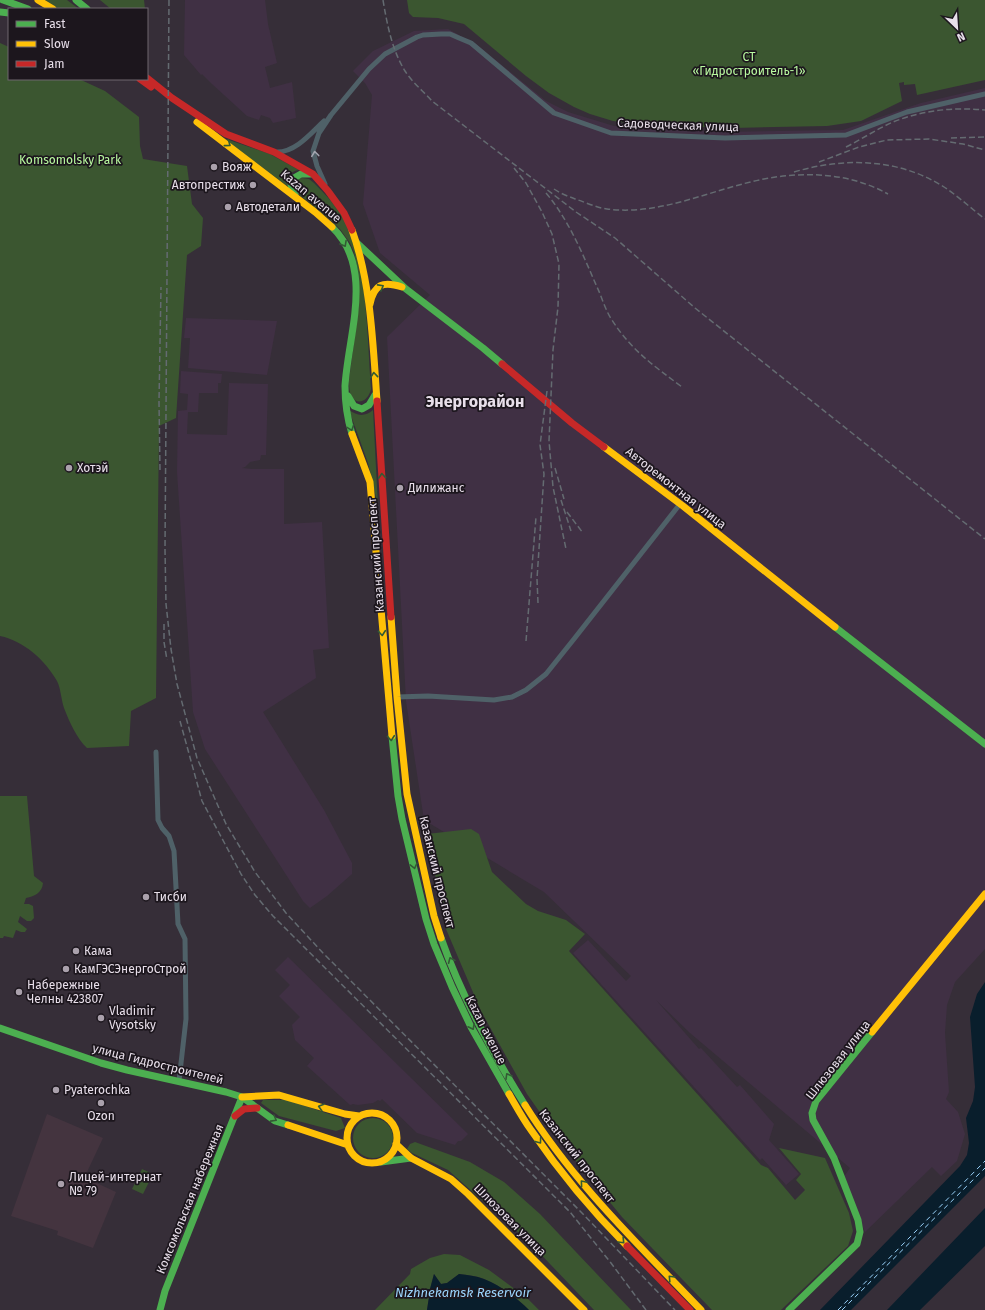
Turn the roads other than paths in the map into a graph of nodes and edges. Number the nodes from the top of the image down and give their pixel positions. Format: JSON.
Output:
{"nodes":[{"id":1,"x":4,"y":0,"type":"edge"},
{"id":2,"x":38,"y":0,"type":"edge"},
{"id":3,"x":76,"y":0,"type":"edge"},
{"id":4,"x":25,"y":8,"type":"edge"},
{"id":5,"x":51,"y":8,"type":"edge"},
{"id":6,"x":86,"y":8,"type":"edge"},
{"id":7,"x":148,"y":79,"type":"edge"},
{"id":8,"x":141,"y":80,"type":"edge"},
{"id":9,"x":985,"y":94,"type":"edge"},
{"id":10,"x":331,"y":115,"type":"junction"},
{"id":11,"x":274,"y":152,"type":"junction"},
{"id":12,"x":314,"y":174,"type":"junction"},
{"id":13,"x":328,"y":191,"type":"junction"},
{"id":14,"x":297,"y":197,"type":"junction"},
{"id":15,"x":357,"y":243,"type":"junction"},
{"id":16,"x":406,"y":289,"type":"junction"},
{"id":17,"x":369,"y":309,"type":"junction"},
{"id":18,"x":346,"y":390,"type":"junction"},
{"id":19,"x":376,"y":392,"type":"junction"},
{"id":20,"x":680,"y":504,"type":"junction"},
{"id":21,"x":397,"y":697,"type":"junction"},
{"id":22,"x":985,"y":744,"type":"edge"},
{"id":23,"x":156,"y":752,"type":"dead end"},
{"id":24,"x":404,"y":770,"type":"junction"},
{"id":25,"x":394,"y":771,"type":"junction"},
{"id":26,"x":407,"y":794,"type":"junction"},
{"id":27,"x":398,"y":796,"type":"junction"},
{"id":28,"x":985,"y":894,"type":"edge"},
{"id":29,"x":0,"y":1028,"type":"edge"},
{"id":30,"x":179,"y":1081,"type":"junction"},
{"id":31,"x":242,"y":1097,"type":"junction"},
{"id":32,"x":257,"y":1108,"type":"junction"},
{"id":33,"x":359,"y":1116,"type":"junction"},
{"id":34,"x":234,"y":1117,"type":"junction"},
{"id":35,"x":396,"y":1144,"type":"junction"},
{"id":36,"x":348,"y":1145,"type":"junction"},
{"id":37,"x":411,"y":1158,"type":"junction"},
{"id":38,"x":374,"y":1163,"type":"junction"},
{"id":39,"x":160,"y":1310,"type":"edge"},
{"id":40,"x":584,"y":1310,"type":"edge"},
{"id":41,"x":690,"y":1310,"type":"edge"},
{"id":42,"x":701,"y":1310,"type":"edge"},
{"id":43,"x":789,"y":1310,"type":"edge"}],
"edges":[{"from":1,"to":4,"type":"main road"},
{"from":2,"to":5,"type":"main road"},
{"from":3,"to":6,"type":"main road"},
{"from":7,"to":11,"type":"main road","name":"Kazan avenue"},
{"from":8,"to":14,"type":"main road","name":"Kazan avenue","one_way":true},
{"from":9,"to":10,"type":"street","name":"Садоводческая улица"},
{"from":10,"to":11,"type":"street"},
{"from":13,"to":10,"type":"street","one_way":true},
{"from":11,"to":12,"type":"main road","name":"Kazan avenue"},
{"from":12,"to":13,"type":"main road","name":"Kazan avenue"},
{"from":12,"to":14,"type":"main road"},
{"from":13,"to":15,"type":"main road","name":"Kazan avenue"},
{"from":14,"to":18,"type":"main road","name":"Kazan avenue","one_way":true},
{"from":15,"to":16,"type":"main road","name":"Авторемонтная улица"},
{"from":15,"to":17,"type":"main road","name":"Kazan avenue"},
{"from":17,"to":16,"type":"main road","one_way":true},
{"from":16,"to":20,"type":"main road","name":"Авторемонтная улица"},
{"from":19,"to":17,"type":"main road","name":"Kazan avenue","one_way":true},
{"from":18,"to":19,"type":"main road"},
{"from":18,"to":25,"type":"main road","name":"Kazan avenue","one_way":true},
{"from":21,"to":19,"type":"main road","name":"Казанский проспект","one_way":true},
{"from":20,"to":21,"type":"street"},
{"from":20,"to":22,"type":"main road","name":"Авторемонтная улица"},
{"from":21,"to":24,"type":"main road","name":"Казанский проспект"},
{"from":23,"to":30,"type":"street"},
{"from":24,"to":25,"type":"main road"},
{"from":24,"to":26,"type":"main road","name":"Казанский проспект"},
{"from":25,"to":27,"type":"main road","name":"Kazan avenue"},
{"from":26,"to":27,"type":"main road"},
{"from":42,"to":26,"type":"main road","name":"Казанский проспект","one_way":true},
{"from":27,"to":41,"type":"main road","name":"Kazan avenue","one_way":true},
{"from":28,"to":43,"type":"main road","name":"Шлюзовая улица"},
{"from":29,"to":30,"type":"main road","name":"улица Гидростроителей"},
{"from":30,"to":31,"type":"main road","name":"улица Гидростроителей"},
{"from":31,"to":32,"type":"main road"},
{"from":33,"to":31,"type":"main road","one_way":true},
{"from":31,"to":34,"type":"main road","name":"Комсомольская набережная"},
{"from":32,"to":34,"type":"main road"},
{"from":32,"to":36,"type":"main road","one_way":true},
{"from":33,"to":35,"type":"main road"},
{"from":33,"to":36,"type":"main road"},
{"from":34,"to":39,"type":"main road","name":"Комсомольская набережная"},
{"from":35,"to":37,"type":"main road","name":"Шлюзовая улица"},
{"from":35,"to":38,"type":"main road"},
{"from":36,"to":38,"type":"main road"},
{"from":37,"to":38,"type":"main road"},
{"from":37,"to":40,"type":"main road","name":"Шлюзовая улица"}]}
